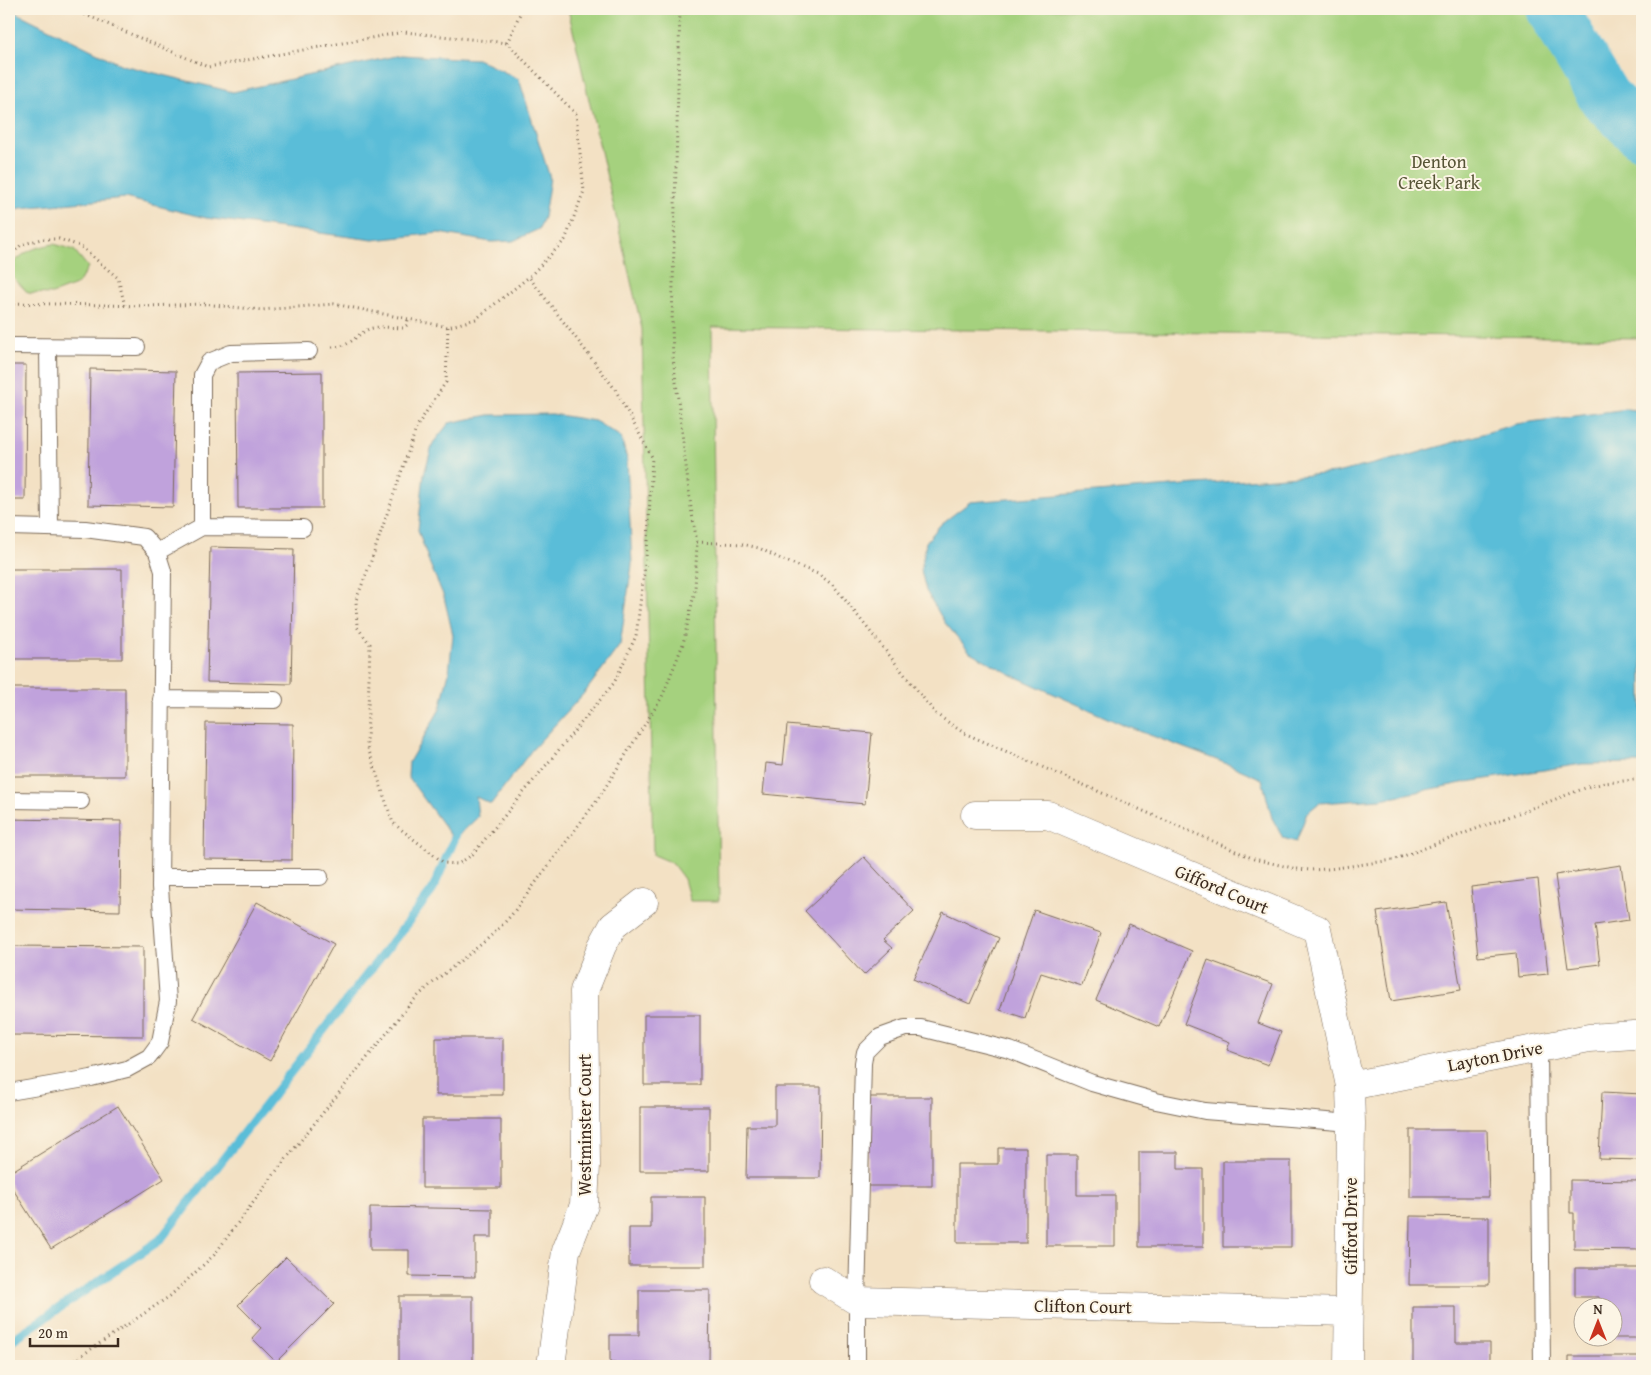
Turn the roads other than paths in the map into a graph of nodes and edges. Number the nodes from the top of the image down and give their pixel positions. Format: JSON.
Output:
{"nodes":[{"id":1,"x":9,"y":346,"type":"edge"},
{"id":2,"x":48,"y":347,"type":"junction"},
{"id":3,"x":137,"y":347,"type":"dead end"},
{"id":4,"x":309,"y":351,"type":"road end"},
{"id":5,"x":9,"y":527,"type":"edge"},
{"id":6,"x":50,"y":527,"type":"junction"},
{"id":7,"x":202,"y":527,"type":"junction"},
{"id":8,"x":303,"y":528,"type":"dead end"},
{"id":9,"x":157,"y":552,"type":"junction"},
{"id":10,"x":161,"y":699,"type":"junction"},
{"id":11,"x":275,"y":700,"type":"dead end"},
{"id":12,"x":9,"y":800,"type":"edge"},
{"id":13,"x":81,"y":801,"type":"dead end"},
{"id":14,"x":975,"y":815,"type":"dead end"},
{"id":15,"x":160,"y":877,"type":"junction"},
{"id":16,"x":320,"y":877,"type":"dead end"},
{"id":17,"x":644,"y":902,"type":"dead end"},
{"id":18,"x":1642,"y":1035,"type":"edge"},
{"id":19,"x":1539,"y":1047,"type":"junction"},
{"id":20,"x":1350,"y":1086,"type":"junction"},
{"id":21,"x":9,"y":1092,"type":"edge"},
{"id":22,"x":1351,"y":1123,"type":"junction"},
{"id":23,"x":822,"y":1280,"type":"dead end"},
{"id":24,"x":856,"y":1300,"type":"junction"},
{"id":25,"x":1349,"y":1312,"type":"junction"},
{"id":26,"x":551,"y":1366,"type":"edge"},
{"id":27,"x":857,"y":1366,"type":"edge"},
{"id":28,"x":1348,"y":1366,"type":"edge"},
{"id":29,"x":1542,"y":1366,"type":"edge"}],
"edges":[{"from":1,"to":2,"type":"lane"},
{"from":2,"to":3,"type":"lane"},
{"from":2,"to":6,"type":"lane"},
{"from":4,"to":7,"type":"lane"},
{"from":5,"to":6,"type":"lane"},
{"from":6,"to":9,"type":"lane"},
{"from":7,"to":8,"type":"lane"},
{"from":7,"to":9,"type":"lane"},
{"from":9,"to":10,"type":"lane"},
{"from":10,"to":11,"type":"lane"},
{"from":10,"to":15,"type":"lane"},
{"from":12,"to":13,"type":"lane"},
{"from":14,"to":20,"type":"street","name":"Gifford Court"},
{"from":15,"to":16,"type":"lane"},
{"from":15,"to":21,"type":"lane"},
{"from":17,"to":26,"type":"street","name":"Westminster Court"},
{"from":18,"to":19,"type":"street","name":"Layton Drive"},
{"from":19,"to":20,"type":"street","name":"Layton Drive"},
{"from":19,"to":29,"type":"lane"},
{"from":20,"to":22,"type":"street","name":"Gifford Drive"},
{"from":22,"to":24,"type":"lane"},
{"from":22,"to":25,"type":"street","name":"Gifford Drive"},
{"from":23,"to":24,"type":"street","name":"Clifton Court"},
{"from":24,"to":25,"type":"street","name":"Clifton Court"},
{"from":24,"to":27,"type":"lane"},
{"from":25,"to":28,"type":"street","name":"Gifford Drive"}]}
